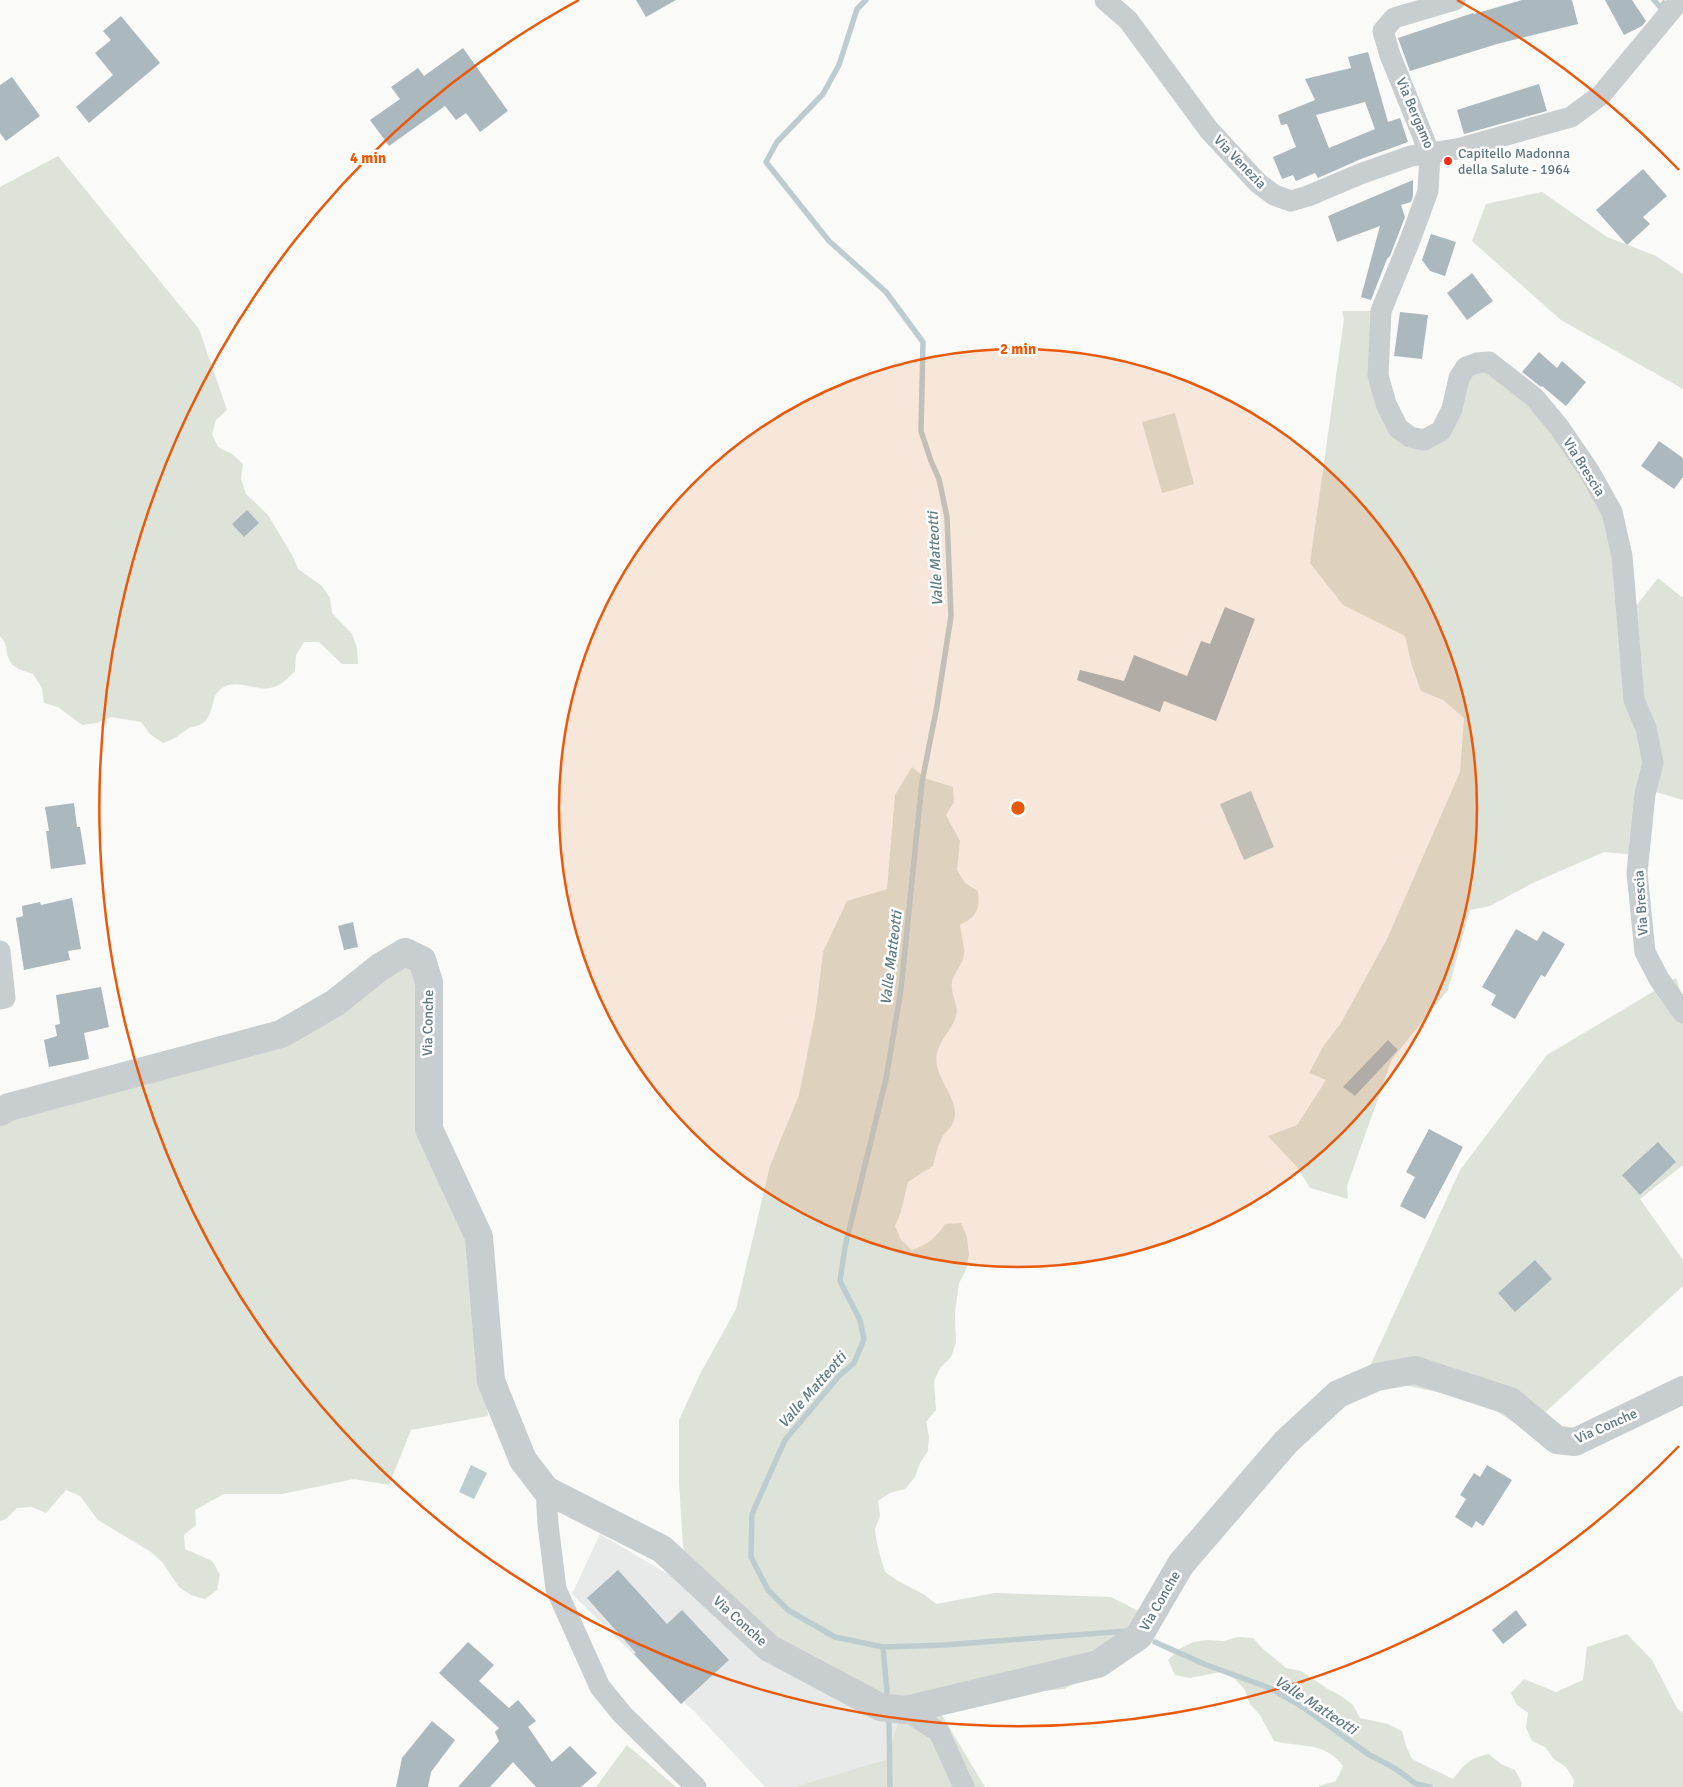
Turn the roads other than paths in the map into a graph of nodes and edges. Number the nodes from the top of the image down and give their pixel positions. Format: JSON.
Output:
{"nodes":[{"id":1,"x":1105,"y":0,"type":"edge"},
{"id":2,"x":1454,"y":0,"type":"edge"},
{"id":3,"x":1680,"y":0,"type":"edge"},
{"id":4,"x":1430,"y":154,"type":"junction"},
{"id":5,"x":0,"y":951,"type":"edge"},
{"id":6,"x":0,"y":999,"type":"edge"},
{"id":7,"x":1683,"y":1013,"type":"edge"},
{"id":8,"x":0,"y":1112,"type":"edge"},
{"id":9,"x":1683,"y":1390,"type":"edge"},
{"id":10,"x":546,"y":1490,"type":"junction"},
{"id":11,"x":906,"y":1710,"type":"junction"},
{"id":12,"x":696,"y":1787,"type":"edge"},
{"id":13,"x":964,"y":1787,"type":"edge"}],
"edges":[{"from":1,"to":4,"type":"street","name":"Via Venezia"},
{"from":2,"to":4,"type":"street","name":"Via Bergamo"},
{"from":3,"to":4,"type":"street","name":"Via Bergamo"},
{"from":4,"to":7,"type":"street","name":"Via Brescia"},
{"from":5,"to":6,"type":"street"},
{"from":8,"to":10,"type":"street","name":"Via Conche"},
{"from":9,"to":11,"type":"street","name":"Via Conche"},
{"from":10,"to":11,"type":"street","name":"Via Conche"},
{"from":10,"to":12,"type":"street"},
{"from":11,"to":13,"type":"street"}]}
